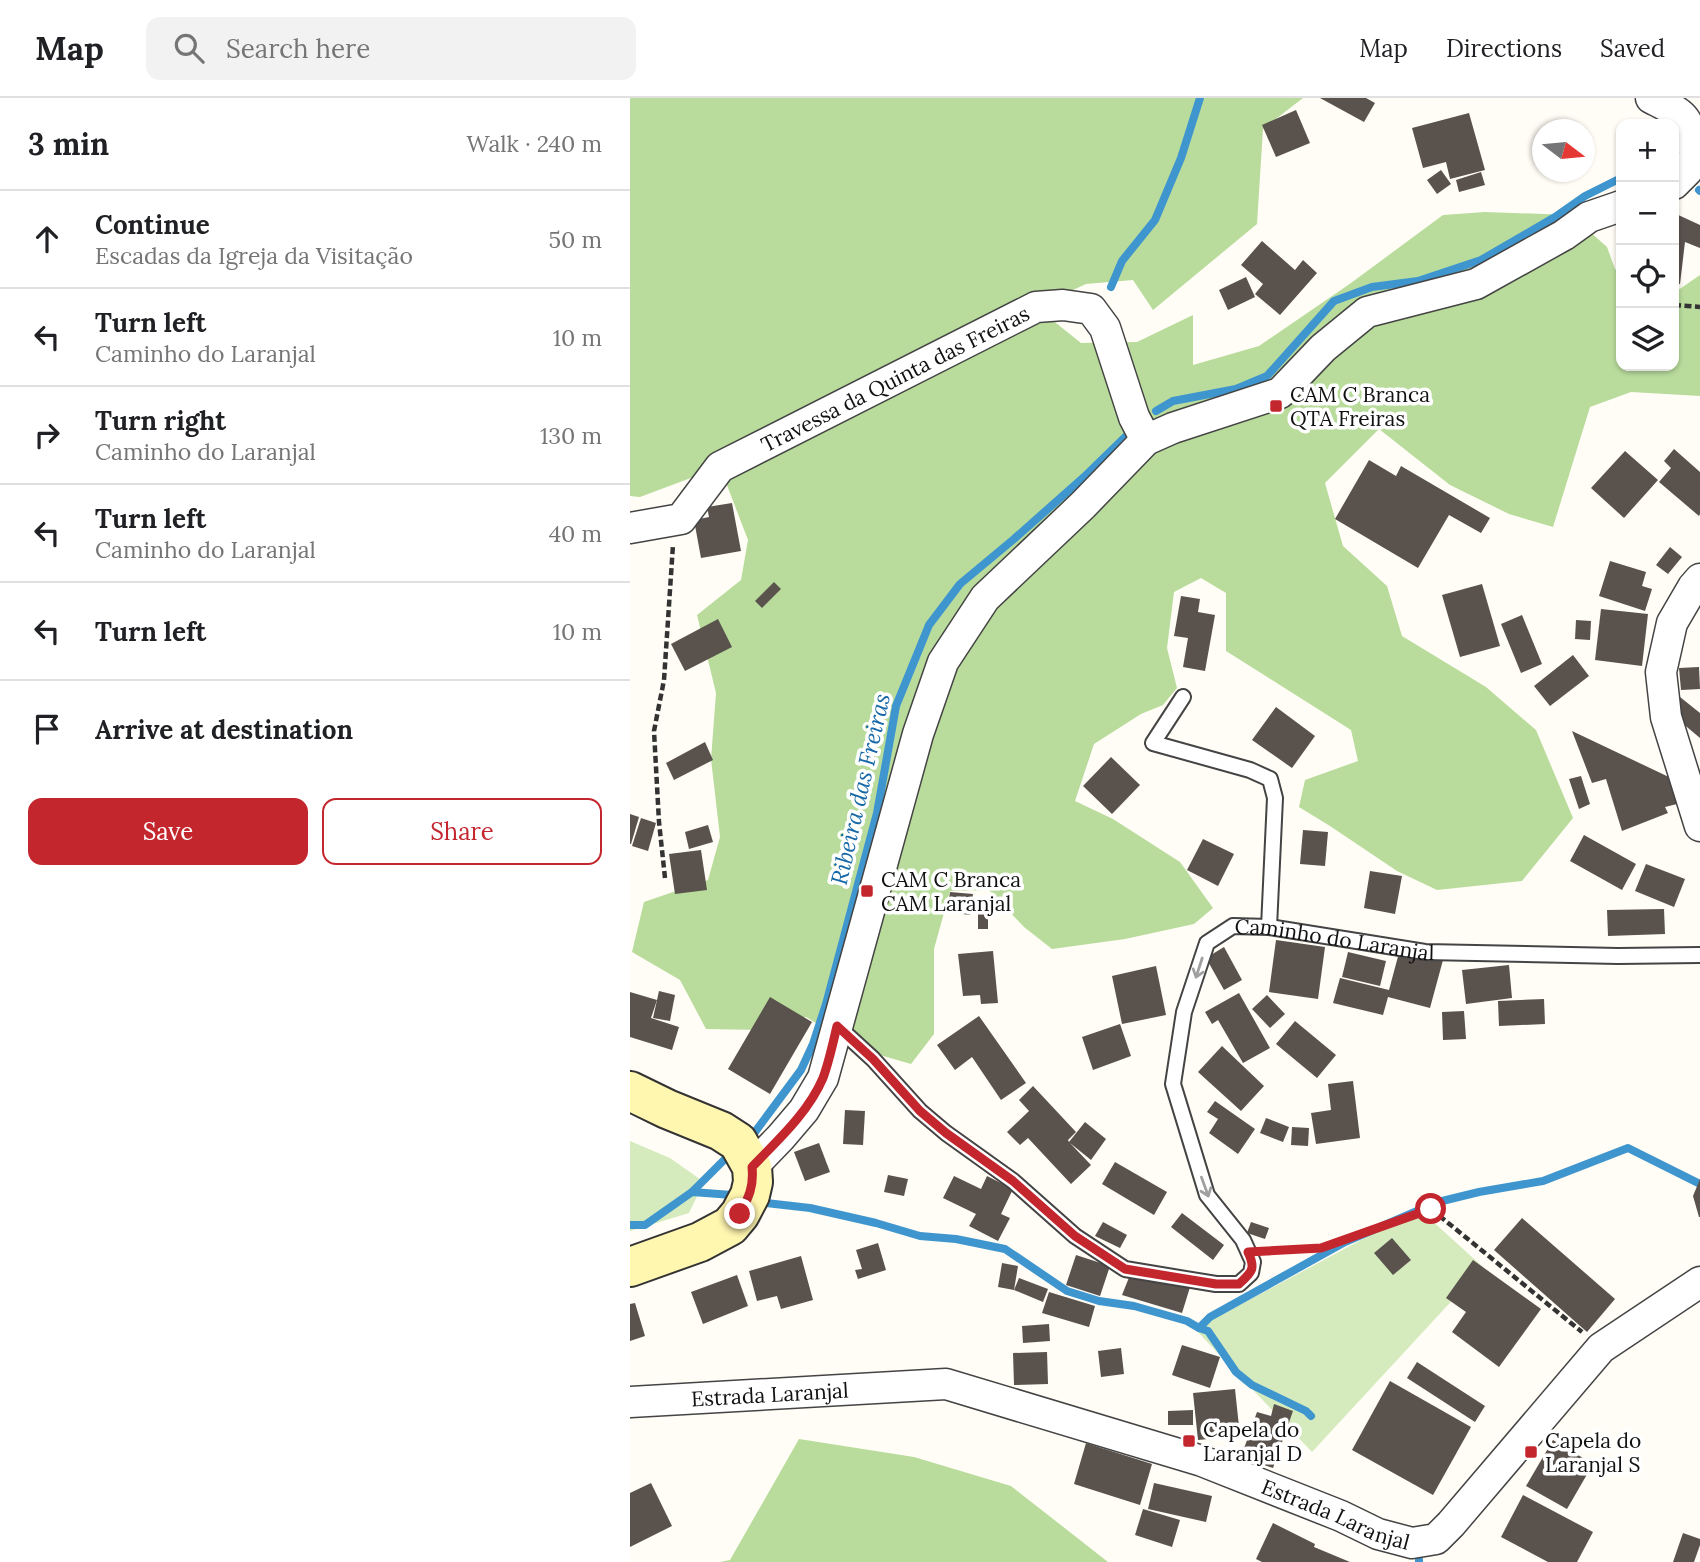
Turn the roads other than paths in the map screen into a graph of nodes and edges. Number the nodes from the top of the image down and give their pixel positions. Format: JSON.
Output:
{"nodes":[{"id":1,"x":1651,"y":98,"type":"edge"},
{"id":2,"x":1697,"y":157,"type":"edge"},
{"id":3,"x":1676,"y":182,"type":"edge"},
{"id":4,"x":1616,"y":208,"type":"edge"},
{"id":5,"x":1140,"y":428,"type":"junction"},
{"id":6,"x":630,"y":528,"type":"edge"},
{"id":7,"x":1700,"y":579,"type":"edge"},
{"id":8,"x":1183,"y":697,"type":"dead end"},
{"id":9,"x":1700,"y":826,"type":"edge"},
{"id":10,"x":1269,"y":927,"type":"junction"},
{"id":11,"x":1700,"y":955,"type":"edge"},
{"id":12,"x":837,"y":1026,"type":"junction"},
{"id":13,"x":630,"y":1091,"type":"edge"},
{"id":14,"x":752,"y":1167,"type":"junction"},
{"id":15,"x":630,"y":1267,"type":"edge"},
{"id":16,"x":1700,"y":1282,"type":"edge"},
{"id":17,"x":630,"y":1402,"type":"edge"}],
"edges":[{"from":1,"to":2,"type":"street"},
{"from":2,"to":3,"type":"street"},
{"from":4,"to":5,"type":"street"},
{"from":5,"to":6,"type":"street","name":"Travessa da Quinta das Freiras"},
{"from":5,"to":12,"type":"street"},
{"from":7,"to":9,"type":"street"},
{"from":8,"to":10,"type":"lane"},
{"from":10,"to":11,"type":"lane","name":"Caminho do Laranjal"},
{"from":10,"to":12,"type":"lane","name":"Caminho do Laranjal","one_way":true},
{"from":12,"to":14,"type":"street"},
{"from":13,"to":14,"type":"main road"},
{"from":14,"to":15,"type":"main road"},
{"from":16,"to":17,"type":"street","name":"Estrada Laranjal"}]}
